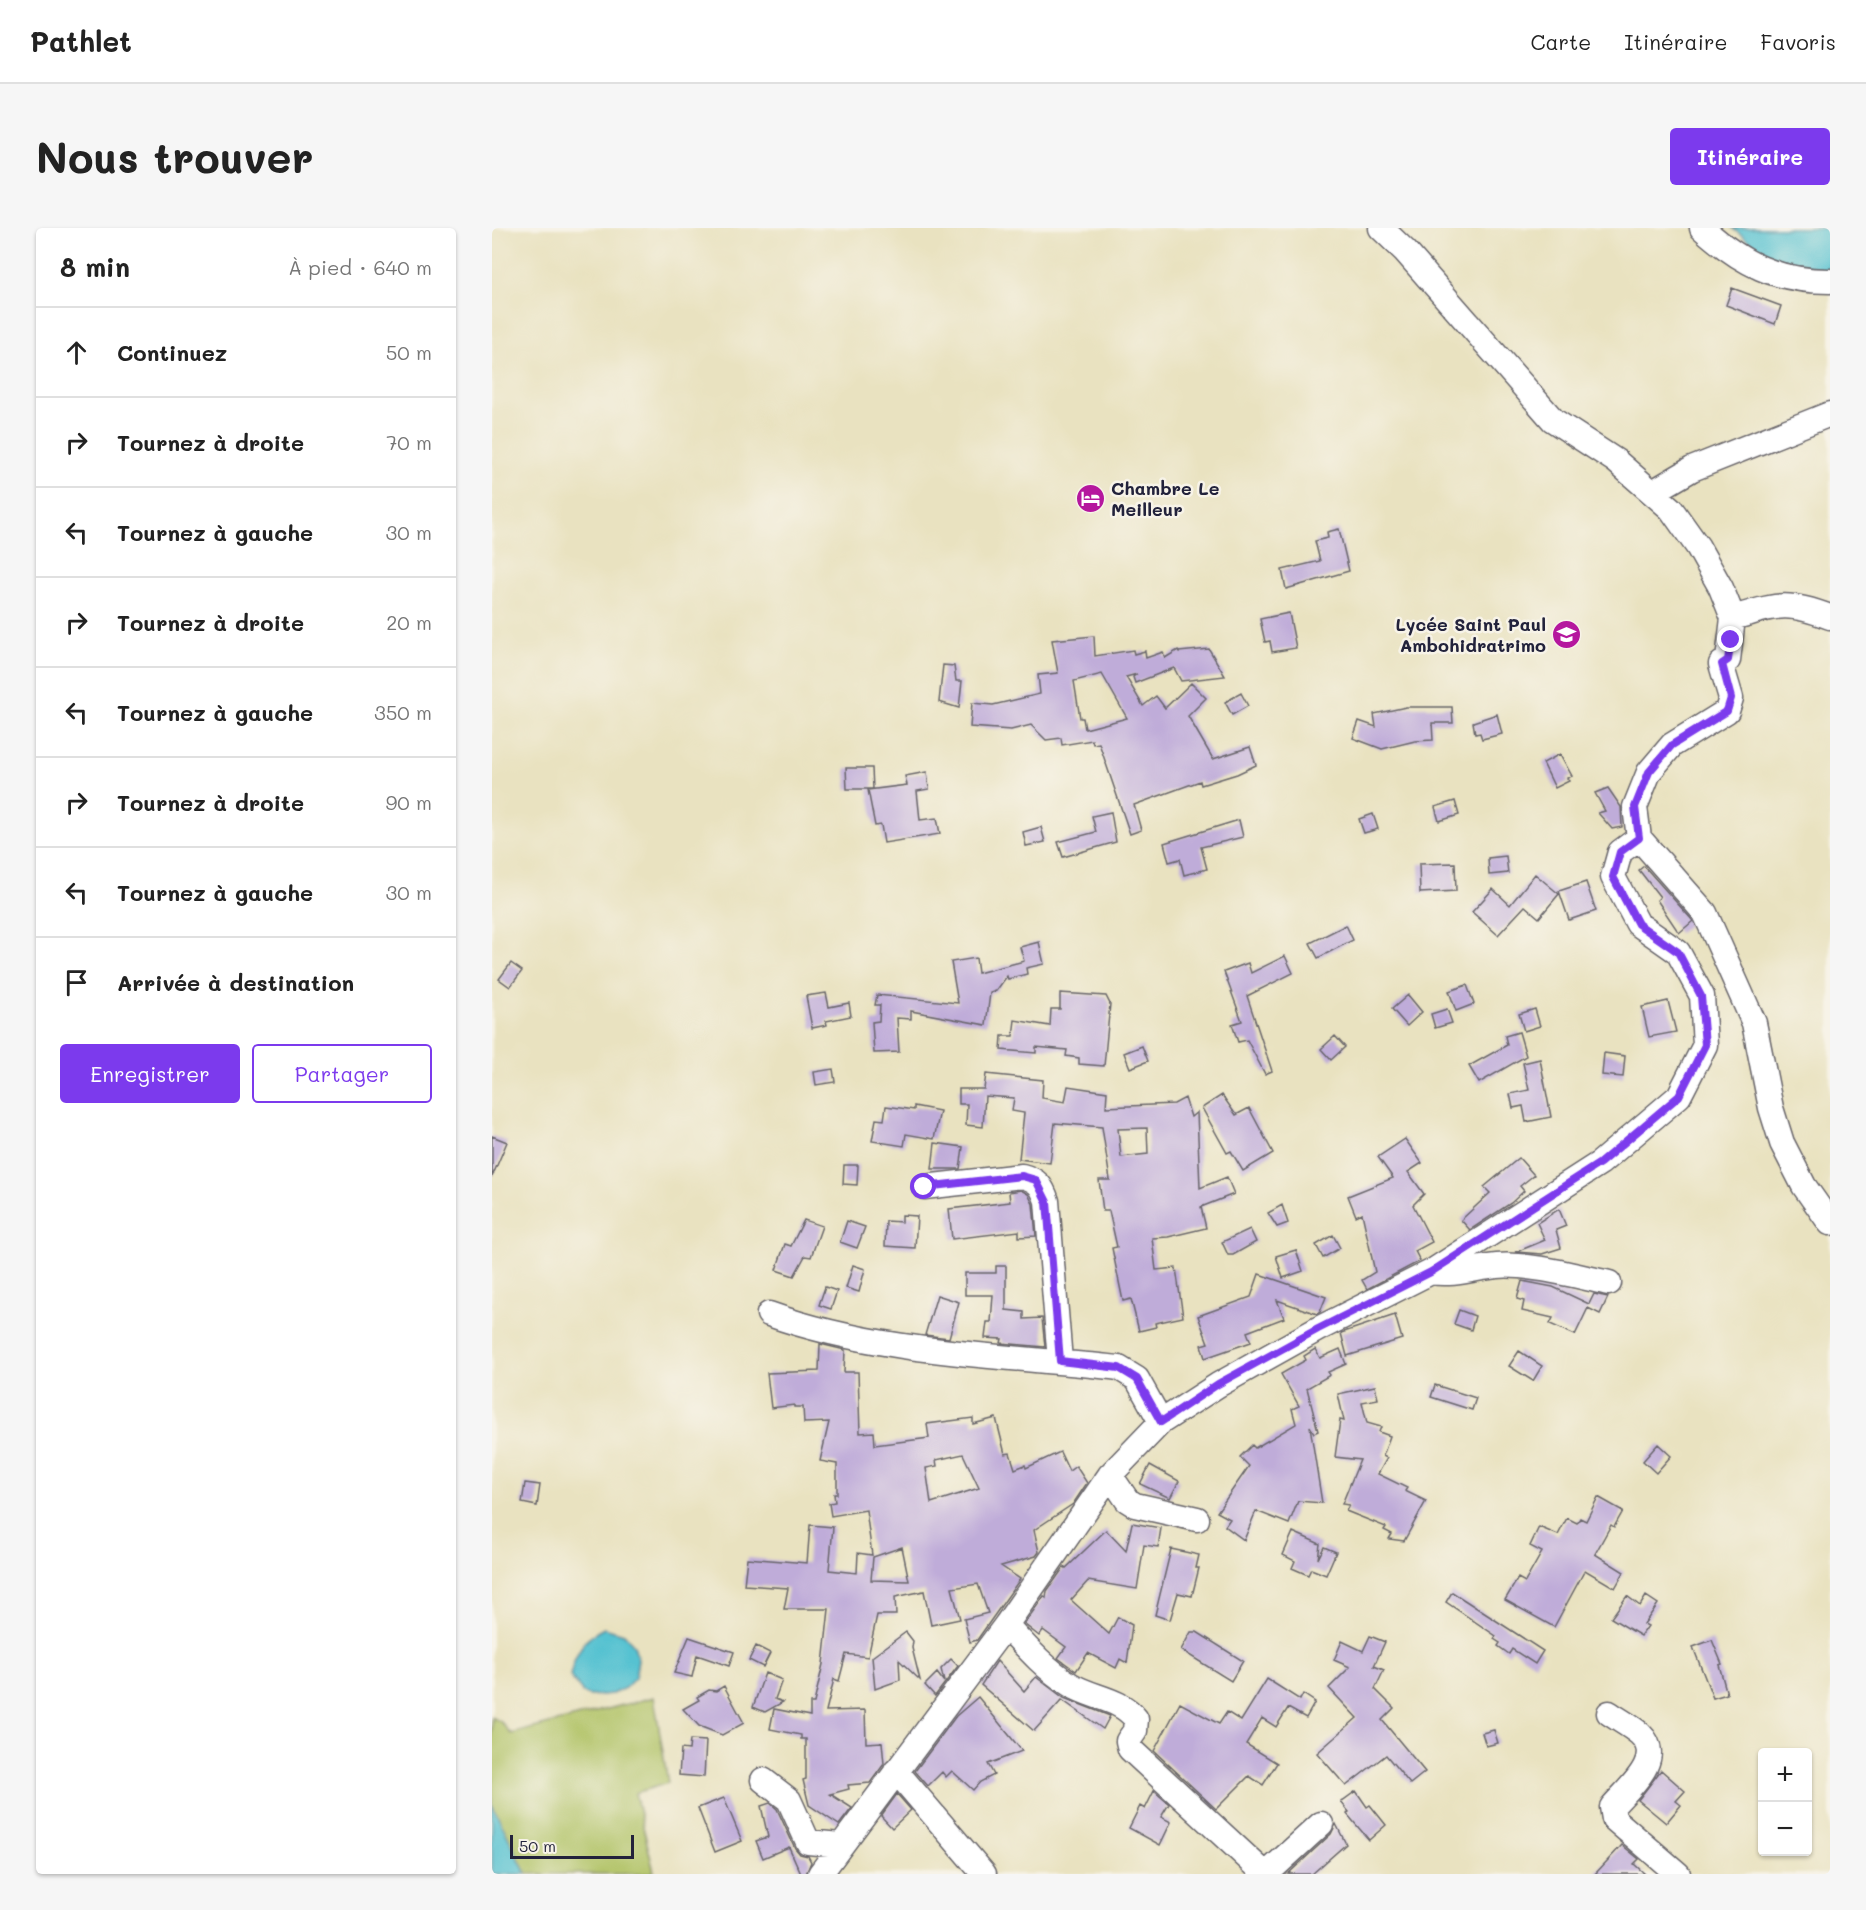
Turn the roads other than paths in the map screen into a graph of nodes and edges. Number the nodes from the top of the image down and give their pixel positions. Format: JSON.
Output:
{"nodes":[{"id":1,"x":1381,"y":228,"type":"edge"},
{"id":2,"x":1702,"y":228,"type":"edge"},
{"id":3,"x":1830,"y":281,"type":"edge"},
{"id":4,"x":1830,"y":414,"type":"edge"},
{"id":5,"x":1653,"y":492,"type":"junction"},
{"id":6,"x":1830,"y":617,"type":"edge"},
{"id":7,"x":1733,"y":618,"type":"junction"},
{"id":8,"x":1639,"y":838,"type":"junction"},
{"id":9,"x":924,"y":1187,"type":"dead end"},
{"id":10,"x":1830,"y":1223,"type":"edge"},
{"id":11,"x":1431,"y":1272,"type":"junction"},
{"id":12,"x":1609,"y":1282,"type":"dead end"},
{"id":13,"x":769,"y":1314,"type":"dead end"},
{"id":14,"x":1060,"y":1361,"type":"junction"},
{"id":15,"x":1161,"y":1422,"type":"junction"},
{"id":16,"x":1110,"y":1475,"type":"junction"},
{"id":17,"x":1197,"y":1519,"type":"dead end"},
{"id":18,"x":1006,"y":1625,"type":"junction"},
{"id":19,"x":1609,"y":1713,"type":"dead end"},
{"id":20,"x":896,"y":1771,"type":"junction"},
{"id":21,"x":762,"y":1780,"type":"dead end"},
{"id":22,"x":1321,"y":1824,"type":"dead end"},
{"id":23,"x":840,"y":1845,"type":"junction"},
{"id":24,"x":820,"y":1874,"type":"edge"},
{"id":25,"x":984,"y":1874,"type":"edge"},
{"id":26,"x":1678,"y":1874,"type":"edge"}],
"edges":[{"from":1,"to":5,"type":"street"},
{"from":2,"to":3,"type":"street"},
{"from":4,"to":5,"type":"street"},
{"from":5,"to":7,"type":"street"},
{"from":6,"to":7,"type":"street"},
{"from":7,"to":8,"type":"street"},
{"from":8,"to":10,"type":"street"},
{"from":8,"to":11,"type":"street"},
{"from":9,"to":14,"type":"street"},
{"from":11,"to":12,"type":"street"},
{"from":11,"to":15,"type":"street"},
{"from":13,"to":14,"type":"street"},
{"from":14,"to":15,"type":"street"},
{"from":15,"to":16,"type":"street"},
{"from":16,"to":17,"type":"street"},
{"from":16,"to":18,"type":"street"},
{"from":18,"to":20,"type":"street"},
{"from":18,"to":22,"type":"street"},
{"from":19,"to":26,"type":"street"},
{"from":20,"to":23,"type":"street"},
{"from":20,"to":25,"type":"street"},
{"from":21,"to":23,"type":"street"},
{"from":23,"to":24,"type":"street"}]}
